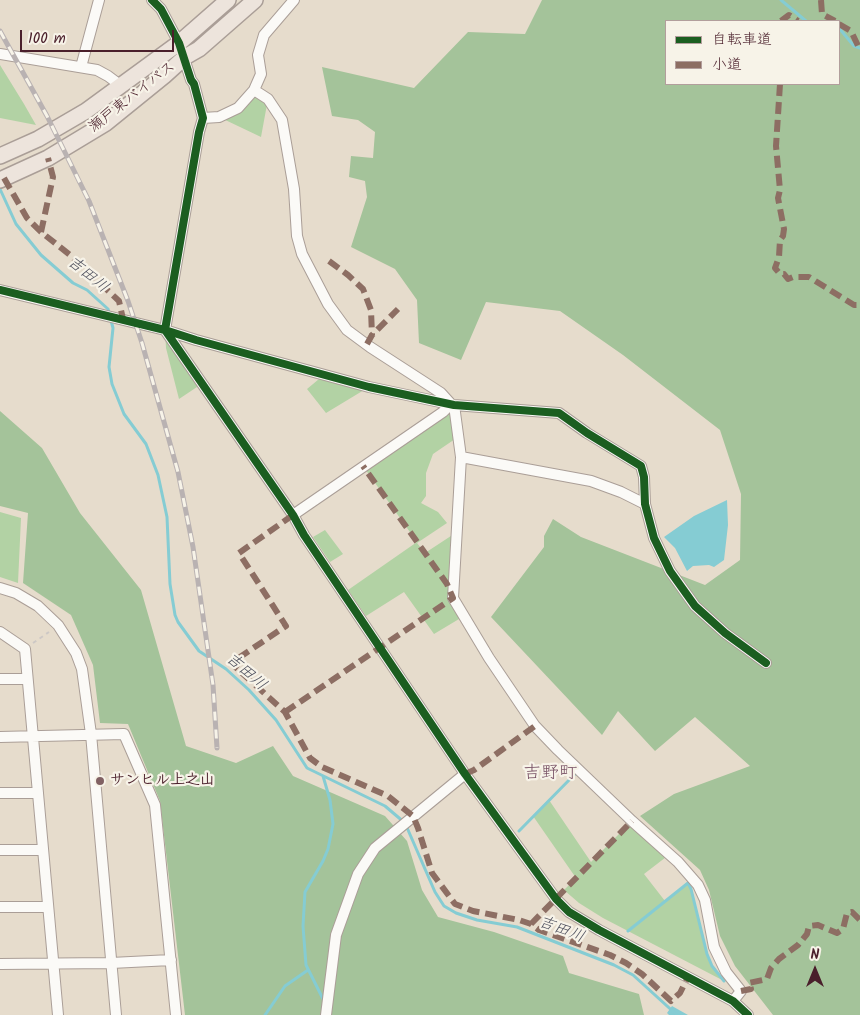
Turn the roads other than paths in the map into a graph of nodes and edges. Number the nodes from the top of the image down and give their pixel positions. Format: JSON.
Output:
{"nodes":[{"id":1,"x":99,"y":0,"type":"edge"},
{"id":2,"x":152,"y":0,"type":"edge"},
{"id":3,"x":228,"y":0,"type":"edge"},
{"id":4,"x":255,"y":0,"type":"edge"},
{"id":5,"x":294,"y":0,"type":"edge"},
{"id":6,"x":182,"y":50,"type":"junction"},
{"id":7,"x":0,"y":54,"type":"edge"},
{"id":8,"x":81,"y":67,"type":"junction"},
{"id":9,"x":119,"y":88,"type":"junction"},
{"id":10,"x":254,"y":90,"type":"junction"},
{"id":11,"x":203,"y":118,"type":"junction"},
{"id":12,"x":0,"y":156,"type":"edge"},
{"id":13,"x":2,"y":179,"type":"edge"},
{"id":14,"x":0,"y":290,"type":"edge"},
{"id":15,"x":165,"y":330,"type":"junction"},
{"id":16,"x":452,"y":404,"type":"junction"},
{"id":17,"x":461,"y":457,"type":"junction"},
{"id":18,"x":645,"y":504,"type":"junction"},
{"id":19,"x":293,"y":515,"type":"junction"},
{"id":20,"x":0,"y":588,"type":"edge"},
{"id":21,"x":0,"y":632,"type":"edge"},
{"id":22,"x":766,"y":663,"type":"dead end"},
{"id":23,"x":0,"y":679,"type":"edge"},
{"id":24,"x":28,"y":679,"type":"junction"},
{"id":25,"x":91,"y":734,"type":"junction"},
{"id":26,"x":0,"y":737,"type":"edge"},
{"id":27,"x":32,"y":737,"type":"junction"},
{"id":28,"x":465,"y":774,"type":"junction"},
{"id":29,"x":0,"y":793,"type":"edge"},
{"id":30,"x":37,"y":793,"type":"junction"},
{"id":31,"x":0,"y":850,"type":"edge"},
{"id":32,"x":43,"y":850,"type":"junction"},
{"id":33,"x":48,"y":906,"type":"junction"},
{"id":34,"x":0,"y":908,"type":"edge"},
{"id":35,"x":171,"y":960,"type":"junction"},
{"id":36,"x":111,"y":963,"type":"junction"},
{"id":37,"x":0,"y":964,"type":"edge"},
{"id":38,"x":54,"y":964,"type":"junction"},
{"id":39,"x":733,"y":1000,"type":"junction"},
{"id":40,"x":58,"y":1015,"type":"edge"},
{"id":41,"x":116,"y":1015,"type":"edge"},
{"id":42,"x":176,"y":1015,"type":"edge"},
{"id":43,"x":326,"y":1015,"type":"edge"},
{"id":44,"x":748,"y":1015,"type":"edge"}],
"edges":[{"from":1,"to":8,"type":"street"},
{"from":2,"to":6,"type":"street"},
{"from":3,"to":6,"type":"highway","name":"瀬戸東バイパス"},
{"from":4,"to":6,"type":"highway","name":"瀬戸東バイパス"},
{"from":5,"to":10,"type":"street"},
{"from":6,"to":9,"type":"highway","name":"瀬戸東バイパス"},
{"from":6,"to":11,"type":"street"},
{"from":6,"to":13,"type":"highway","name":"瀬戸東バイパス"},
{"from":7,"to":8,"type":"street"},
{"from":8,"to":9,"type":"street"},
{"from":9,"to":12,"type":"highway","name":"瀬戸東バイパス"},
{"from":10,"to":11,"type":"street"},
{"from":10,"to":16,"type":"street"},
{"from":11,"to":15,"type":"street"},
{"from":14,"to":15,"type":"street"},
{"from":15,"to":16,"type":"street"},
{"from":15,"to":19,"type":"street"},
{"from":16,"to":17,"type":"street"},
{"from":16,"to":18,"type":"street"},
{"from":16,"to":19,"type":"street"},
{"from":17,"to":18,"type":"street"},
{"from":17,"to":39,"type":"street"},
{"from":18,"to":22,"type":"street"},
{"from":19,"to":28,"type":"street"},
{"from":20,"to":25,"type":"street"},
{"from":21,"to":24,"type":"street"},
{"from":23,"to":24,"type":"street"},
{"from":24,"to":27,"type":"street"},
{"from":25,"to":27,"type":"street"},
{"from":25,"to":35,"type":"street"},
{"from":25,"to":36,"type":"street"},
{"from":26,"to":27,"type":"street"},
{"from":27,"to":30,"type":"street"},
{"from":28,"to":39,"type":"street"},
{"from":28,"to":43,"type":"street"},
{"from":29,"to":30,"type":"street"},
{"from":30,"to":32,"type":"street"},
{"from":31,"to":32,"type":"street"},
{"from":32,"to":33,"type":"street"},
{"from":33,"to":34,"type":"street"},
{"from":33,"to":38,"type":"street"},
{"from":35,"to":36,"type":"street"},
{"from":35,"to":42,"type":"street"},
{"from":36,"to":38,"type":"street"},
{"from":36,"to":41,"type":"street"},
{"from":37,"to":38,"type":"street"},
{"from":38,"to":40,"type":"street"},
{"from":39,"to":44,"type":"street"}]}
